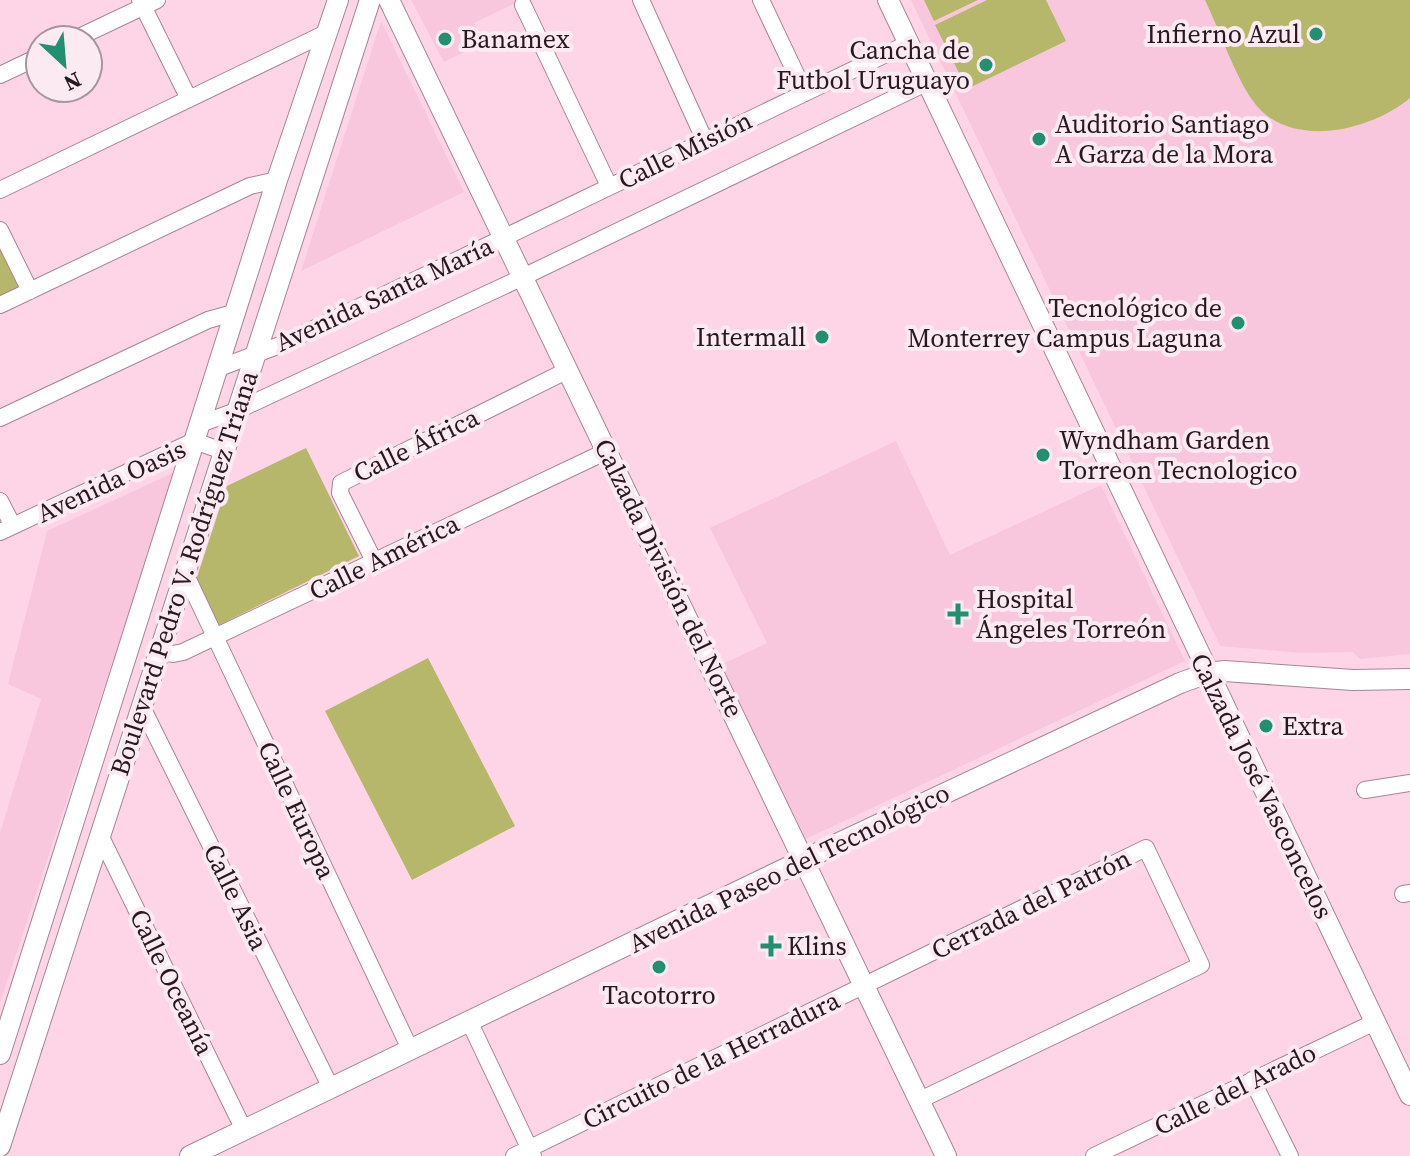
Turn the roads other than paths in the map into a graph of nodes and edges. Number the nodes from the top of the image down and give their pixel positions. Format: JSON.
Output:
{"nodes":[{"id":1,"x":338,"y":0,"type":"edge"},
{"id":2,"x":370,"y":0,"type":"edge"},
{"id":3,"x":389,"y":0,"type":"edge"},
{"id":4,"x":641,"y":0,"type":"edge"},
{"id":5,"x":761,"y":0,"type":"edge"},
{"id":6,"x":888,"y":0,"type":"edge"},
{"id":7,"x":147,"y":2,"type":"edge"},
{"id":8,"x":523,"y":5,"type":"dead end"},
{"id":9,"x":104,"y":24,"type":"edge"},
{"id":10,"x":328,"y":32,"type":"junction"},
{"id":11,"x":909,"y":43,"type":"junction"},
{"id":12,"x":24,"y":64,"type":"edge"},
{"id":13,"x":0,"y":75,"type":"edge"},
{"id":14,"x":928,"y":82,"type":"junction"},
{"id":15,"x":805,"y":93,"type":"junction"},
{"id":16,"x":189,"y":99,"type":"junction"},
{"id":17,"x":705,"y":141,"type":"junction"},
{"id":18,"x":277,"y":180,"type":"junction"},
{"id":19,"x":609,"y":186,"type":"junction"},
{"id":20,"x":0,"y":190,"type":"edge"},
{"id":21,"x":0,"y":230,"type":"edge"},
{"id":22,"x":504,"y":237,"type":"junction"},
{"id":23,"x":523,"y":277,"type":"junction"},
{"id":24,"x":30,"y":291,"type":"junction"},
{"id":25,"x":0,"y":305,"type":"edge"},
{"id":26,"x":237,"y":312,"type":"junction"},
{"id":27,"x":256,"y":353,"type":"junction"},
{"id":28,"x":219,"y":368,"type":"junction"},
{"id":29,"x":568,"y":370,"type":"junction"},
{"id":30,"x":236,"y":411,"type":"junction"},
{"id":31,"x":0,"y":418,"type":"edge"},
{"id":32,"x":197,"y":432,"type":"junction"},
{"id":33,"x":223,"y":451,"type":"junction"},
{"id":34,"x":607,"y":451,"type":"junction"},
{"id":35,"x":0,"y":501,"type":"edge"},
{"id":36,"x":6,"y":529,"type":"edge"},
{"id":37,"x":374,"y":561,"type":"junction"},
{"id":38,"x":184,"y":571,"type":"junction"},
{"id":39,"x":216,"y":637,"type":"junction"},
{"id":40,"x":159,"y":651,"type":"junction"},
{"id":41,"x":1208,"y":673,"type":"junction"},
{"id":42,"x":1410,"y":679,"type":"edge"},
{"id":43,"x":141,"y":705,"type":"junction"},
{"id":44,"x":91,"y":771,"type":"junction"},
{"id":45,"x":1410,"y":783,"type":"edge"},
{"id":46,"x":1365,"y":790,"type":"dead end"},
{"id":47,"x":100,"y":835,"type":"junction"},
{"id":48,"x":805,"y":859,"type":"junction"},
{"id":49,"x":864,"y":984,"type":"junction"},
{"id":50,"x":17,"y":1000,"type":"junction"},
{"id":51,"x":44,"y":1008,"type":"junction"},
{"id":52,"x":469,"y":1021,"type":"junction"},
{"id":53,"x":1375,"y":1022,"type":"junction"},
{"id":54,"x":410,"y":1049,"type":"junction"},
{"id":55,"x":0,"y":1054,"type":"edge"},
{"id":56,"x":1252,"y":1080,"type":"junction"},
{"id":57,"x":331,"y":1088,"type":"junction"},
{"id":58,"x":1410,"y":1095,"type":"edge"},
{"id":59,"x":920,"y":1100,"type":"junction"},
{"id":60,"x":244,"y":1130,"type":"junction"},
{"id":61,"x":2,"y":1136,"type":"edge"},
{"id":62,"x":525,"y":1154,"type":"edge"},
{"id":63,"x":190,"y":1156,"type":"edge"},
{"id":64,"x":946,"y":1156,"type":"edge"},
{"id":65,"x":1094,"y":1156,"type":"edge"},
{"id":66,"x":1290,"y":1156,"type":"edge"}],
"edges":[{"from":1,"to":10,"type":"main road","name":"Boulevard Pedro V. Rodríguez Triana"},
{"from":2,"to":27,"type":"main road","name":"Boulevard Pedro V. Rodríguez Triana"},
{"from":3,"to":22,"type":"main road","name":"Calzada División del Norte"},
{"from":4,"to":17,"type":"street"},
{"from":5,"to":15,"type":"street"},
{"from":6,"to":11,"type":"main road","name":"Calzada José Vasconcelos"},
{"from":7,"to":9,"type":"street"},
{"from":7,"to":16,"type":"street"},
{"from":8,"to":19,"type":"street"},
{"from":10,"to":16,"type":"street"},
{"from":10,"to":18,"type":"main road","name":"Boulevard Pedro V. Rodríguez Triana"},
{"from":11,"to":14,"type":"main road","name":"Calzada José Vasconcelos"},
{"from":11,"to":15,"type":"street","name":"Calle Misión"},
{"from":12,"to":13,"type":"street"},
{"from":14,"to":23,"type":"street","name":"Calle Misión"},
{"from":14,"to":41,"type":"main road","name":"Calzada José Vasconcelos"},
{"from":15,"to":17,"type":"street","name":"Calle Misión"},
{"from":16,"to":20,"type":"street"},
{"from":17,"to":19,"type":"street","name":"Calle Misión"},
{"from":18,"to":24,"type":"street"},
{"from":18,"to":26,"type":"main road","name":"Boulevard Pedro V. Rodríguez Triana"},
{"from":19,"to":22,"type":"street","name":"Calle Misión"},
{"from":21,"to":24,"type":"street"},
{"from":22,"to":23,"type":"main road","name":"Calzada División del Norte"},
{"from":22,"to":27,"type":"street","name":"Avenida Santa María"},
{"from":23,"to":29,"type":"main road","name":"Calzada División del Norte"},
{"from":23,"to":30,"type":"street","name":"Avenida Santa María"},
{"from":24,"to":25,"type":"street"},
{"from":26,"to":28,"type":"main road","name":"Boulevard Pedro V. Rodríguez Triana"},
{"from":26,"to":31,"type":"street"},
{"from":27,"to":28,"type":"street","name":"Avenida Santa María"},
{"from":27,"to":30,"type":"main road","name":"Boulevard Pedro V. Rodríguez Triana"},
{"from":28,"to":32,"type":"main road","name":"Boulevard Pedro V. Rodríguez Triana"},
{"from":29,"to":34,"type":"main road","name":"Calzada División del Norte"},
{"from":29,"to":37,"type":"street","name":"Calle África"},
{"from":30,"to":32,"type":"street","name":"Avenida Santa María"},
{"from":30,"to":33,"type":"main road","name":"Boulevard Pedro V. Rodríguez Triana"},
{"from":32,"to":33,"type":"street","name":"Avenida Oasis"},
{"from":32,"to":36,"type":"street","name":"Avenida Oasis"},
{"from":32,"to":44,"type":"main road","name":"Boulevard Pedro V. Rodríguez Triana"},
{"from":33,"to":38,"type":"main road","name":"Boulevard Pedro V. Rodríguez Triana"},
{"from":34,"to":37,"type":"street","name":"Calle América"},
{"from":34,"to":48,"type":"main road","name":"Calzada División del Norte"},
{"from":35,"to":36,"type":"street"},
{"from":37,"to":39,"type":"street","name":"Calle América"},
{"from":38,"to":39,"type":"street","name":"Calle Europa"},
{"from":38,"to":40,"type":"main road","name":"Boulevard Pedro V. Rodríguez Triana"},
{"from":39,"to":40,"type":"street","name":"Calle América"},
{"from":39,"to":54,"type":"street","name":"Calle Europa"},
{"from":40,"to":43,"type":"main road","name":"Boulevard Pedro V. Rodríguez Triana"},
{"from":41,"to":42,"type":"main road","name":"Avenida Paseo del Tecnológico"},
{"from":41,"to":48,"type":"main road","name":"Avenida Paseo del Tecnológico"},
{"from":41,"to":53,"type":"main road","name":"Calzada José Vasconcelos"},
{"from":43,"to":47,"type":"main road","name":"Boulevard Pedro V. Rodríguez Triana"},
{"from":43,"to":57,"type":"street","name":"Calle Asia"},
{"from":44,"to":47,"type":"main road"},
{"from":44,"to":50,"type":"main road","name":"Boulevard Pedro V. Rodríguez Triana"},
{"from":45,"to":46,"type":"street"},
{"from":47,"to":51,"type":"main road","name":"Boulevard Pedro V. Rodríguez Triana"},
{"from":47,"to":60,"type":"street","name":"Calle Oceanía"},
{"from":48,"to":49,"type":"main road","name":"Calzada División del Norte"},
{"from":48,"to":52,"type":"main road","name":"Avenida Paseo del Tecnológico"},
{"from":49,"to":59,"type":"main road","name":"Calzada División del Norte"},
{"from":49,"to":59,"type":"street","name":"Cerrada del Patrón"},
{"from":49,"to":62,"type":"street","name":"Circuito de la Herradura"},
{"from":50,"to":51,"type":"main road"},
{"from":50,"to":55,"type":"main road","name":"Boulevard Pedro V. Rodríguez Triana"},
{"from":51,"to":61,"type":"main road","name":"Boulevard Pedro V. Rodríguez Triana"},
{"from":52,"to":54,"type":"main road","name":"Avenida Paseo del Tecnológico"},
{"from":52,"to":62,"type":"street"},
{"from":53,"to":56,"type":"street","name":"Calle del Arado"},
{"from":53,"to":58,"type":"main road","name":"Calzada José Vasconcelos"},
{"from":54,"to":57,"type":"main road","name":"Avenida Paseo del Tecnológico"},
{"from":56,"to":65,"type":"street","name":"Calle del Arado"},
{"from":56,"to":66,"type":"street"},
{"from":57,"to":60,"type":"main road","name":"Avenida Paseo del Tecnológico"},
{"from":59,"to":64,"type":"main road","name":"Calzada División del Norte"},
{"from":60,"to":63,"type":"main road","name":"Avenida Paseo del Tecnológico"}]}
